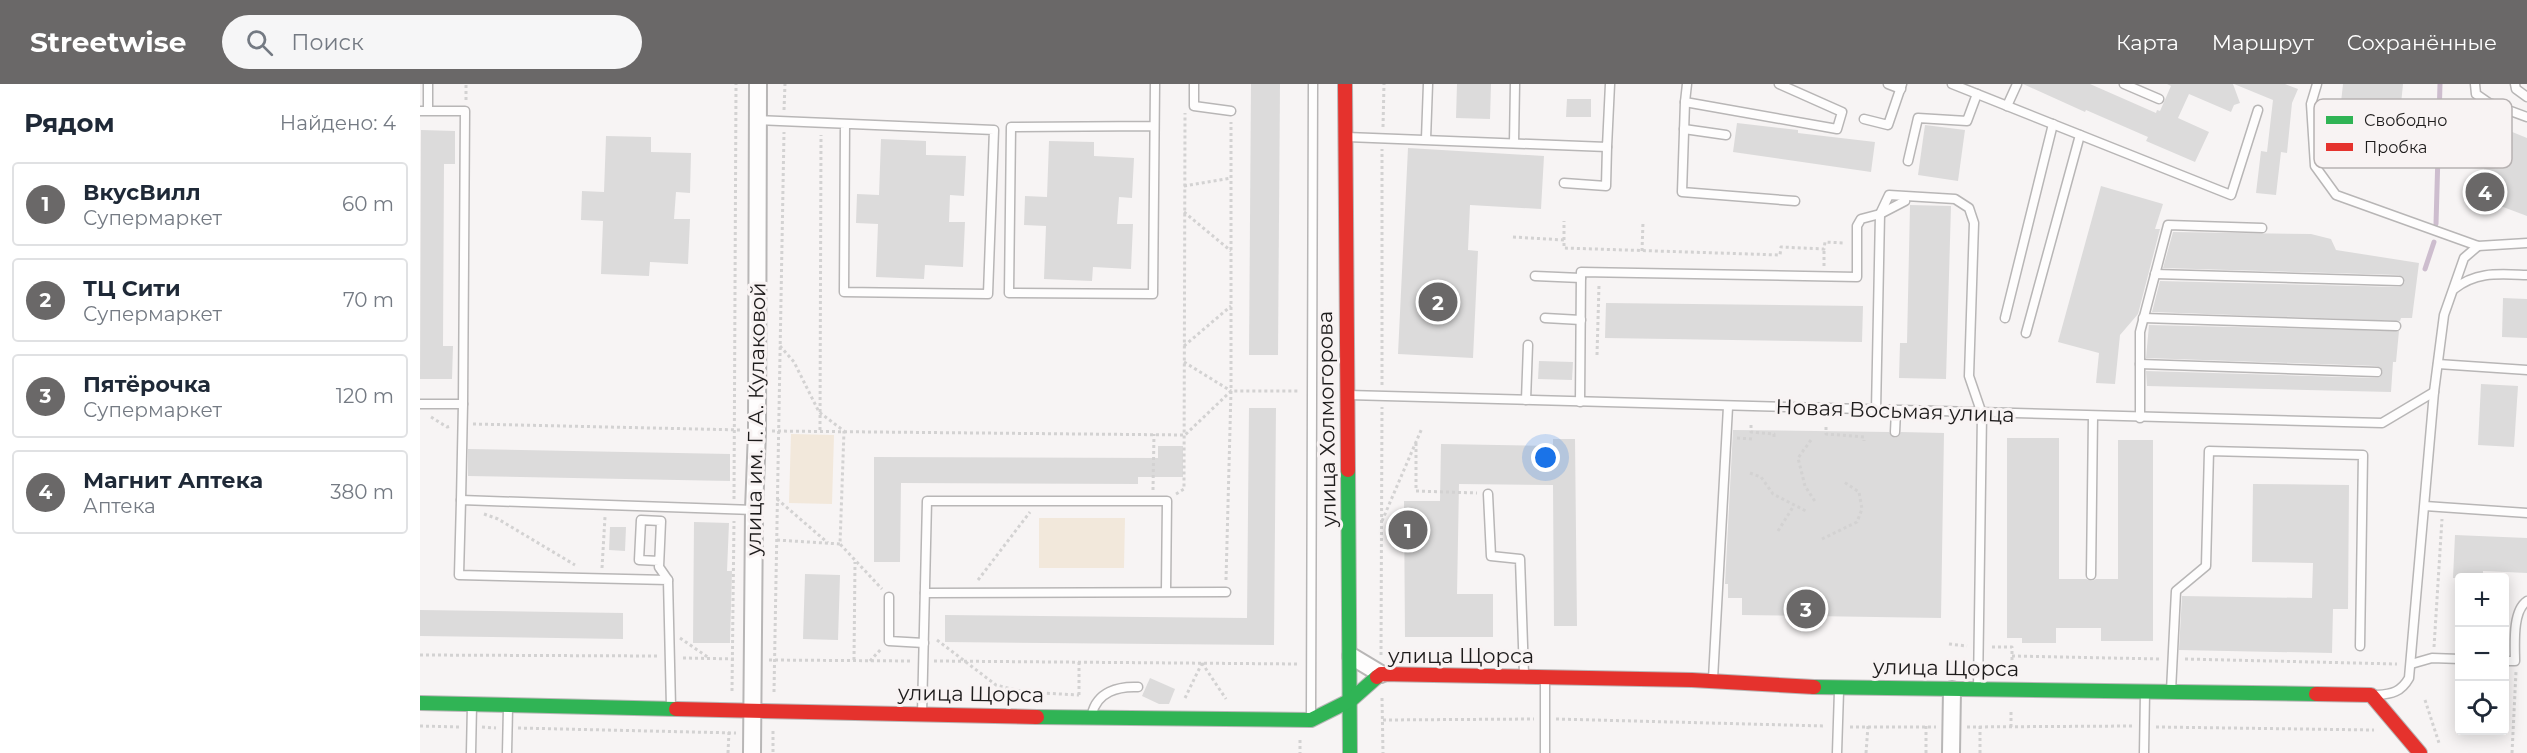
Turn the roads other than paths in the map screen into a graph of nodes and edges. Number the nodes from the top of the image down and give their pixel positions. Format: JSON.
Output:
{"nodes":[{"id":1,"x":428,"y":84,"type":"edge"},
{"id":2,"x":758,"y":84,"type":"edge"},
{"id":3,"x":1155,"y":84,"type":"edge"},
{"id":4,"x":1194,"y":84,"type":"edge"},
{"id":5,"x":1313,"y":84,"type":"edge"},
{"id":6,"x":1345,"y":84,"type":"edge"},
{"id":7,"x":1428,"y":84,"type":"edge"},
{"id":8,"x":1515,"y":84,"type":"edge"},
{"id":9,"x":1610,"y":84,"type":"edge"},
{"id":10,"x":1687,"y":84,"type":"edge"},
{"id":11,"x":1779,"y":84,"type":"edge"},
{"id":12,"x":1888,"y":84,"type":"edge"},
{"id":13,"x":1952,"y":84,"type":"edge"},
{"id":14,"x":2017,"y":84,"type":"edge"},
{"id":15,"x":2124,"y":84,"type":"edge"},
{"id":16,"x":2317,"y":84,"type":"edge"},
{"id":17,"x":2475,"y":84,"type":"edge"},
{"id":18,"x":2515,"y":84,"type":"edge"},
{"id":19,"x":1901,"y":86,"type":"edge"},
{"id":20,"x":1977,"y":94,"type":"junction"},
{"id":21,"x":2527,"y":97,"type":"edge"},
{"id":22,"x":2158,"y":99,"type":"dead end"},
{"id":23,"x":2483,"y":99,"type":"edge"},
{"id":24,"x":1685,"y":102,"type":"junction"},
{"id":25,"x":2007,"y":106,"type":"junction"},
{"id":26,"x":424,"y":110,"type":"edge"},
{"id":27,"x":2258,"y":110,"type":"dead end"},
{"id":28,"x":1231,"y":111,"type":"road end"},
{"id":29,"x":2512,"y":111,"type":"edge"},
{"id":30,"x":2527,"y":117,"type":"edge"},
{"id":31,"x":1864,"y":119,"type":"dead end"},
{"id":32,"x":758,"y":120,"type":"junction"},
{"id":33,"x":845,"y":124,"type":"junction"},
{"id":34,"x":2053,"y":124,"type":"junction"},
{"id":35,"x":1154,"y":126,"type":"junction"},
{"id":36,"x":1684,"y":129,"type":"junction"},
{"id":37,"x":1726,"y":135,"type":"dead end"},
{"id":38,"x":2080,"y":135,"type":"junction"},
{"id":39,"x":1346,"y":137,"type":"junction"},
{"id":40,"x":1426,"y":139,"type":"junction"},
{"id":41,"x":1514,"y":143,"type":"junction"},
{"id":42,"x":2314,"y":145,"type":"edge"},
{"id":43,"x":1607,"y":147,"type":"junction"},
{"id":44,"x":1908,"y":161,"type":"dead end"},
{"id":45,"x":2316,"y":168,"type":"edge"},
{"id":46,"x":1564,"y":183,"type":"dead end"},
{"id":47,"x":1795,"y":201,"type":"dead end"},
{"id":48,"x":1905,"y":201,"type":"dead end"},
{"id":49,"x":1880,"y":214,"type":"junction"},
{"id":50,"x":2262,"y":228,"type":"dead end"},
{"id":51,"x":2527,"y":243,"type":"edge"},
{"id":52,"x":2478,"y":246,"type":"junction"},
{"id":53,"x":2155,"y":274,"type":"junction"},
{"id":54,"x":2527,"y":275,"type":"edge"},
{"id":55,"x":1535,"y":276,"type":"dead end"},
{"id":56,"x":1581,"y":278,"type":"junction"},
{"id":57,"x":2399,"y":281,"type":"dead end"},
{"id":58,"x":2454,"y":289,"type":"junction"},
{"id":59,"x":1545,"y":318,"type":"dead end"},
{"id":60,"x":2005,"y":318,"type":"dead end"},
{"id":61,"x":2143,"y":318,"type":"junction"},
{"id":62,"x":1581,"y":320,"type":"junction"},
{"id":63,"x":2396,"y":326,"type":"dead end"},
{"id":64,"x":2026,"y":333,"type":"dead end"},
{"id":65,"x":1528,"y":345,"type":"dead end"},
{"id":66,"x":2140,"y":364,"type":"junction"},
{"id":67,"x":2438,"y":364,"type":"junction"},
{"id":68,"x":2527,"y":370,"type":"edge"},
{"id":69,"x":2378,"y":372,"type":"dead end"},
{"id":70,"x":2434,"y":392,"type":"junction"},
{"id":71,"x":1348,"y":395,"type":"junction"},
{"id":72,"x":1526,"y":400,"type":"junction"},
{"id":73,"x":1580,"y":402,"type":"junction"},
{"id":74,"x":420,"y":404,"type":"edge"},
{"id":75,"x":463,"y":404,"type":"junction"},
{"id":76,"x":1728,"y":407,"type":"junction"},
{"id":77,"x":1876,"y":411,"type":"junction"},
{"id":78,"x":1896,"y":411,"type":"junction"},
{"id":79,"x":1982,"y":414,"type":"junction"},
{"id":80,"x":2093,"y":416,"type":"junction"},
{"id":81,"x":2140,"y":418,"type":"junction"},
{"id":82,"x":1895,"y":432,"type":"dead end"},
{"id":83,"x":1488,"y":494,"type":"road end"},
{"id":84,"x":464,"y":500,"type":"junction"},
{"id":85,"x":2425,"y":506,"type":"junction"},
{"id":86,"x":754,"y":510,"type":"junction"},
{"id":87,"x":2527,"y":513,"type":"edge"},
{"id":88,"x":659,"y":561,"type":"junction"},
{"id":89,"x":2091,"y":575,"type":"dead end"},
{"id":90,"x":668,"y":580,"type":"junction"},
{"id":91,"x":1166,"y":590,"type":"junction"},
{"id":92,"x":1226,"y":592,"type":"road end"},
{"id":93,"x":925,"y":593,"type":"junction"},
{"id":94,"x":889,"y":597,"type":"road end"},
{"id":95,"x":2527,"y":601,"type":"edge"},
{"id":96,"x":924,"y":643,"type":"junction"},
{"id":97,"x":2360,"y":646,"type":"dead end"},
{"id":98,"x":1351,"y":656,"type":"junction"},
{"id":99,"x":2455,"y":659,"type":"edge"},
{"id":100,"x":2509,"y":661,"type":"edge"},
{"id":101,"x":2411,"y":664,"type":"junction"},
{"id":102,"x":1381,"y":674,"type":"junction"},
{"id":103,"x":1524,"y":676,"type":"junction"},
{"id":104,"x":1545,"y":676,"type":"junction"},
{"id":105,"x":1713,"y":680,"type":"junction"},
{"id":106,"x":1138,"y":687,"type":"dead end"},
{"id":107,"x":1839,"y":688,"type":"junction"},
{"id":108,"x":1952,"y":690,"type":"junction"},
{"id":109,"x":1978,"y":690,"type":"junction"},
{"id":110,"x":2145,"y":691,"type":"junction"},
{"id":111,"x":2171,"y":691,"type":"junction"},
{"id":112,"x":2371,"y":695,"type":"junction"},
{"id":113,"x":1351,"y":700,"type":"junction"},
{"id":114,"x":420,"y":703,"type":"edge"},
{"id":115,"x":472,"y":704,"type":"junction"},
{"id":116,"x":508,"y":705,"type":"junction"},
{"id":117,"x":671,"y":709,"type":"junction"},
{"id":118,"x":752,"y":711,"type":"junction"},
{"id":119,"x":922,"y":714,"type":"junction"},
{"id":120,"x":1085,"y":717,"type":"junction"},
{"id":121,"x":1311,"y":720,"type":"junction"},
{"id":122,"x":1351,"y":728,"type":"junction"},
{"id":123,"x":471,"y":753,"type":"edge"},
{"id":124,"x":507,"y":753,"type":"edge"},
{"id":125,"x":752,"y":753,"type":"edge"},
{"id":126,"x":1350,"y":753,"type":"edge"},
{"id":127,"x":1545,"y":753,"type":"edge"},
{"id":128,"x":1837,"y":753,"type":"edge"},
{"id":129,"x":1951,"y":753,"type":"edge"},
{"id":130,"x":2145,"y":753,"type":"edge"},
{"id":131,"x":2420,"y":753,"type":"edge"}],
"edges":[{"from":1,"to":26,"type":"lane"},
{"from":2,"to":32,"type":"street","name":"улица им. Г. А. Кулаковой"},
{"from":3,"to":35,"type":"lane"},
{"from":4,"to":28,"type":"lane"},
{"from":5,"to":121,"type":"lane"},
{"from":6,"to":39,"type":"street","name":"улица Холмогорова"},
{"from":7,"to":40,"type":"lane"},
{"from":8,"to":41,"type":"lane"},
{"from":9,"to":43,"type":"lane"},
{"from":10,"to":24,"type":"lane"},
{"from":11,"to":24,"type":"lane"},
{"from":12,"to":19,"type":"lane"},
{"from":13,"to":20,"type":"lane"},
{"from":14,"to":25,"type":"lane"},
{"from":15,"to":22,"type":"lane"},
{"from":16,"to":42,"type":"lane"},
{"from":17,"to":23,"type":"lane"},
{"from":18,"to":21,"type":"lane"},
{"from":19,"to":31,"type":"lane"},
{"from":20,"to":25,"type":"lane"},
{"from":20,"to":44,"type":"lane"},
{"from":24,"to":36,"type":"lane"},
{"from":25,"to":34,"type":"lane"},
{"from":26,"to":75,"type":"lane"},
{"from":27,"to":38,"type":"lane"},
{"from":29,"to":30,"type":"lane"},
{"from":32,"to":33,"type":"lane"},
{"from":32,"to":86,"type":"street","name":"улица им. Г. А. Кулаковой"},
{"from":33,"to":33,"type":"lane"},
{"from":34,"to":38,"type":"lane"},
{"from":34,"to":60,"type":"lane"},
{"from":35,"to":35,"type":"lane"},
{"from":36,"to":37,"type":"lane"},
{"from":36,"to":47,"type":"lane"},
{"from":38,"to":64,"type":"lane"},
{"from":39,"to":40,"type":"lane"},
{"from":39,"to":71,"type":"street","name":"улица Холмогорова"},
{"from":40,"to":41,"type":"lane"},
{"from":41,"to":43,"type":"lane"},
{"from":43,"to":46,"type":"lane"},
{"from":45,"to":52,"type":"lane"},
{"from":48,"to":49,"type":"lane"},
{"from":49,"to":56,"type":"lane"},
{"from":49,"to":77,"type":"lane"},
{"from":49,"to":79,"type":"lane"},
{"from":50,"to":53,"type":"lane"},
{"from":51,"to":52,"type":"lane"},
{"from":52,"to":58,"type":"lane"},
{"from":53,"to":57,"type":"lane"},
{"from":53,"to":61,"type":"lane"},
{"from":54,"to":58,"type":"lane"},
{"from":55,"to":56,"type":"lane"},
{"from":56,"to":62,"type":"lane"},
{"from":58,"to":67,"type":"lane"},
{"from":59,"to":62,"type":"lane"},
{"from":61,"to":63,"type":"lane"},
{"from":61,"to":66,"type":"lane"},
{"from":62,"to":73,"type":"lane"},
{"from":65,"to":72,"type":"lane"},
{"from":66,"to":69,"type":"lane"},
{"from":66,"to":81,"type":"lane"},
{"from":67,"to":68,"type":"lane"},
{"from":67,"to":70,"type":"lane"},
{"from":70,"to":81,"type":"lane","name":"Новая Восьмая улица"},
{"from":70,"to":85,"type":"lane"},
{"from":71,"to":72,"type":"lane","name":"Новая Восьмая улица"},
{"from":71,"to":98,"type":"street","name":"улица Холмогорова"},
{"from":72,"to":73,"type":"lane","name":"Новая Восьмая улица"},
{"from":73,"to":76,"type":"lane","name":"Новая Восьмая улица"},
{"from":74,"to":75,"type":"lane"},
{"from":75,"to":84,"type":"lane"},
{"from":76,"to":77,"type":"lane","name":"Новая Восьмая улица"},
{"from":76,"to":105,"type":"lane"},
{"from":77,"to":78,"type":"lane","name":"Новая Восьмая улица"},
{"from":78,"to":79,"type":"lane","name":"Новая Восьмая улица"},
{"from":78,"to":82,"type":"lane"},
{"from":79,"to":80,"type":"lane","name":"Новая Восьмая улица"},
{"from":79,"to":109,"type":"lane"},
{"from":80,"to":81,"type":"lane","name":"Новая Восьмая улица"},
{"from":80,"to":89,"type":"lane"},
{"from":83,"to":103,"type":"lane"},
{"from":84,"to":86,"type":"lane"},
{"from":84,"to":90,"type":"lane"},
{"from":85,"to":87,"type":"lane"},
{"from":85,"to":101,"type":"lane"},
{"from":86,"to":118,"type":"street","name":"улица им. Г. А. Кулаковой"},
{"from":88,"to":88,"type":"lane"},
{"from":88,"to":90,"type":"lane"},
{"from":90,"to":117,"type":"lane"},
{"from":91,"to":92,"type":"lane"},
{"from":91,"to":93,"type":"lane"},
{"from":91,"to":93,"type":"lane"},
{"from":93,"to":96,"type":"lane"},
{"from":94,"to":96,"type":"lane"},
{"from":95,"to":100,"type":"lane"},
{"from":96,"to":119,"type":"lane"},
{"from":97,"to":111,"type":"lane"},
{"from":98,"to":102,"type":"street"},
{"from":98,"to":113,"type":"street","name":"улица Холмогорова"},
{"from":99,"to":101,"type":"lane"},
{"from":101,"to":112,"type":"lane"},
{"from":102,"to":103,"type":"street","name":"улица Щорса"},
{"from":102,"to":113,"type":"street","name":"улица Щорса"},
{"from":103,"to":104,"type":"street","name":"улица Щорса"},
{"from":104,"to":105,"type":"street","name":"улица Щорса"},
{"from":104,"to":127,"type":"lane"},
{"from":105,"to":107,"type":"street","name":"улица Щорса"},
{"from":106,"to":120,"type":"lane"},
{"from":107,"to":108,"type":"street","name":"улица Щорса"},
{"from":107,"to":128,"type":"lane"},
{"from":108,"to":109,"type":"street","name":"улица Щорса"},
{"from":108,"to":129,"type":"street"},
{"from":109,"to":110,"type":"street","name":"улица Щорса"},
{"from":110,"to":111,"type":"street","name":"улица Щорса"},
{"from":110,"to":130,"type":"lane"},
{"from":111,"to":112,"type":"street","name":"улица Щорса"},
{"from":112,"to":131,"type":"street"},
{"from":113,"to":121,"type":"street","name":"улица Щорса"},
{"from":113,"to":122,"type":"street","name":"улица Холмогорова"},
{"from":114,"to":115,"type":"street","name":"улица Щорса"},
{"from":115,"to":116,"type":"street","name":"улица Щорса"},
{"from":115,"to":123,"type":"lane"},
{"from":116,"to":117,"type":"street","name":"улица Щорса"},
{"from":116,"to":124,"type":"lane"},
{"from":117,"to":118,"type":"street","name":"улица Щорса"},
{"from":118,"to":119,"type":"street","name":"улица Щорса"},
{"from":118,"to":125,"type":"street","name":"улица им. Г. А. Кулаковой"},
{"from":119,"to":120,"type":"street","name":"улица Щорса"},
{"from":120,"to":121,"type":"street","name":"улица Щорса"},
{"from":121,"to":122,"type":"street"},
{"from":122,"to":126,"type":"street","name":"улица Холмогорова"}]}
